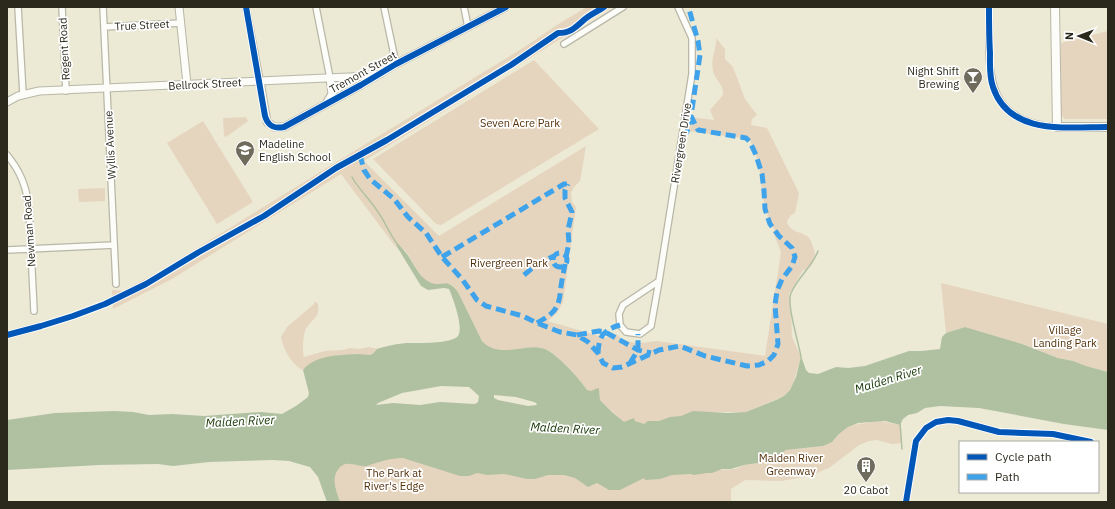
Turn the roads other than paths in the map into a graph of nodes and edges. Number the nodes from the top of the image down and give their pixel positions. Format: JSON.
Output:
{"nodes":[{"id":1,"x":18,"y":7,"type":"edge"},
{"id":2,"x":62,"y":7,"type":"edge"},
{"id":3,"x":103,"y":7,"type":"edge"},
{"id":4,"x":179,"y":7,"type":"edge"},
{"id":5,"x":246,"y":7,"type":"edge"},
{"id":6,"x":316,"y":7,"type":"edge"},
{"id":7,"x":384,"y":7,"type":"edge"},
{"id":8,"x":464,"y":7,"type":"edge"},
{"id":9,"x":506,"y":7,"type":"edge"},
{"id":10,"x":623,"y":7,"type":"edge"},
{"id":11,"x":678,"y":7,"type":"edge"},
{"id":12,"x":989,"y":7,"type":"edge"},
{"id":13,"x":1056,"y":7,"type":"edge"},
{"id":14,"x":181,"y":23,"type":"junction"},
{"id":15,"x":104,"y":27,"type":"junction"},
{"id":16,"x":468,"y":27,"type":"junction"},
{"id":17,"x":564,"y":44,"type":"dead end"},
{"id":18,"x":396,"y":64,"type":"junction"},
{"id":19,"x":380,"y":74,"type":"junction"},
{"id":20,"x":330,"y":78,"type":"junction"},
{"id":21,"x":260,"y":81,"type":"junction"},
{"id":22,"x":187,"y":84,"type":"junction"},
{"id":23,"x":105,"y":89,"type":"junction"},
{"id":24,"x":66,"y":91,"type":"junction"},
{"id":25,"x":23,"y":94,"type":"junction"},
{"id":26,"x":7,"y":102,"type":"edge"},
{"id":27,"x":322,"y":106,"type":"junction"},
{"id":28,"x":1057,"y":127,"type":"junction"},
{"id":29,"x":1108,"y":127,"type":"edge"},
{"id":30,"x":7,"y":155,"type":"edge"},
{"id":31,"x":114,"y":245,"type":"junction"},
{"id":32,"x":31,"y":249,"type":"junction"},
{"id":33,"x":7,"y":250,"type":"edge"},
{"id":34,"x":659,"y":281,"type":"junction"},
{"id":35,"x":116,"y":284,"type":"dead end"},
{"id":36,"x":34,"y":311,"type":"dead end"}],
"edges":[{"from":1,"to":25,"type":"street"},
{"from":2,"to":24,"type":"street","name":"Regent Road"},
{"from":3,"to":15,"type":"street","name":"Wyllis Avenue"},
{"from":4,"to":14,"type":"street"},
{"from":5,"to":21,"type":"street"},
{"from":6,"to":20,"type":"street"},
{"from":7,"to":18,"type":"street"},
{"from":8,"to":16,"type":"street"},
{"from":9,"to":16,"type":"street","name":"Tremont Street"},
{"from":10,"to":17,"type":"street"},
{"from":11,"to":34,"type":"street","name":"Rivergreen Drive"},
{"from":12,"to":28,"type":"street"},
{"from":13,"to":28,"type":"main road"},
{"from":14,"to":15,"type":"street","name":"True Street"},
{"from":14,"to":22,"type":"street"},
{"from":15,"to":23,"type":"street","name":"Wyllis Avenue"},
{"from":16,"to":18,"type":"street","name":"Tremont Street"},
{"from":18,"to":19,"type":"street","name":"Tremont Street"},
{"from":19,"to":20,"type":"street","name":"Bellrock Street"},
{"from":19,"to":27,"type":"street","name":"Tremont Street"},
{"from":20,"to":21,"type":"street","name":"Bellrock Street"},
{"from":20,"to":27,"type":"street","name":"Tremont Street"},
{"from":21,"to":22,"type":"street","name":"Bellrock Street"},
{"from":21,"to":27,"type":"street","name":"Tremont Street"},
{"from":22,"to":23,"type":"street","name":"Bellrock Street"},
{"from":23,"to":24,"type":"street","name":"Bellrock Street"},
{"from":23,"to":31,"type":"street","name":"Wyllis Avenue"},
{"from":24,"to":25,"type":"street","name":"Bellrock Street"},
{"from":25,"to":26,"type":"street"},
{"from":28,"to":29,"type":"main road"},
{"from":30,"to":32,"type":"street","name":"Newman Road"},
{"from":31,"to":32,"type":"street"},
{"from":31,"to":35,"type":"street","name":"Wyllis Avenue"},
{"from":32,"to":33,"type":"street"},
{"from":32,"to":36,"type":"street","name":"Newman Road"},
{"from":34,"to":34,"type":"street","name":"Rivergreen Drive"}]}
